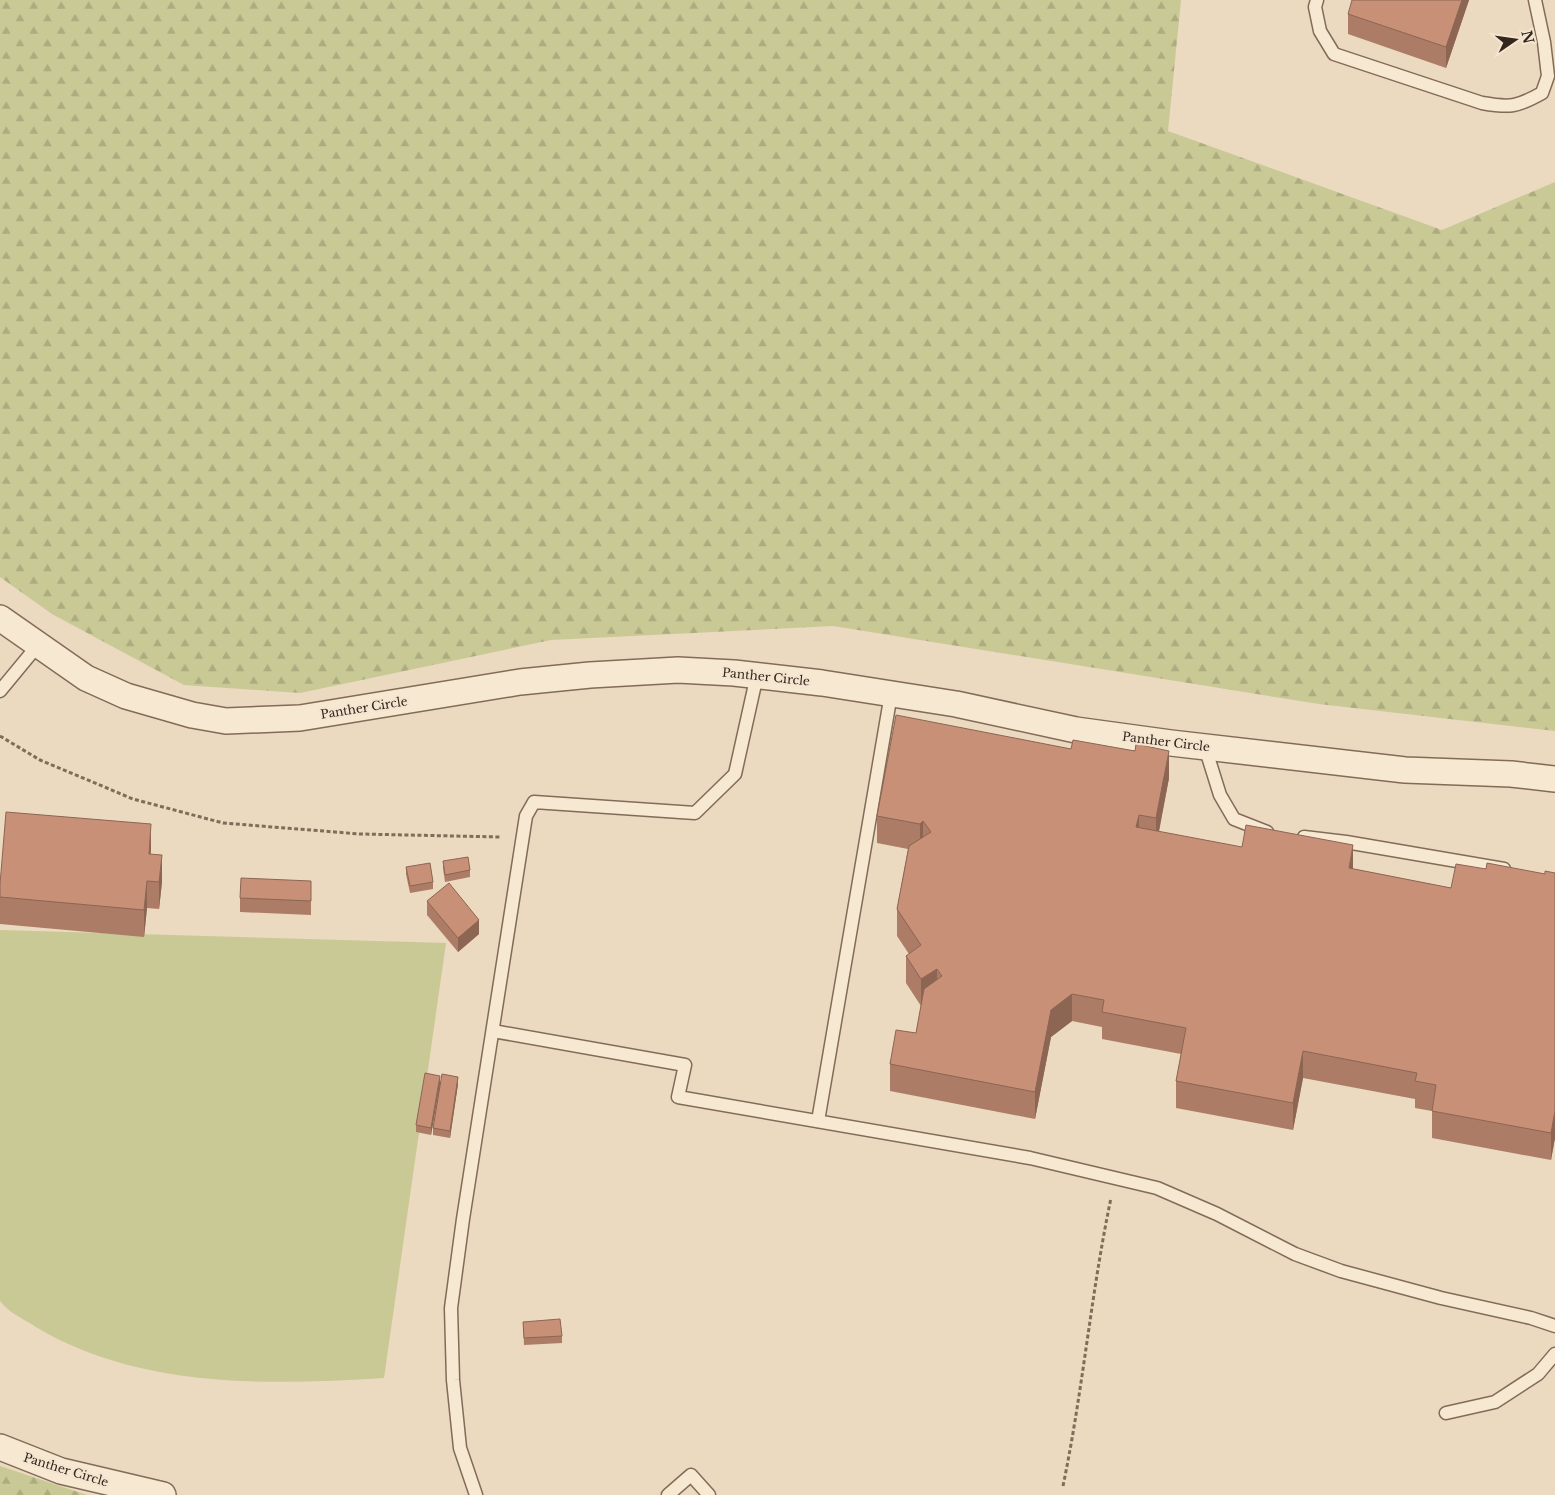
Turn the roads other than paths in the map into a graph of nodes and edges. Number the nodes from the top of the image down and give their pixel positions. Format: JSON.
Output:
{"nodes":[{"id":1,"x":1317,"y":0,"type":"edge"},
{"id":2,"x":1535,"y":0,"type":"edge"},
{"id":3,"x":0,"y":618,"type":"edge"},
{"id":4,"x":38,"y":644,"type":"junction"},
{"id":5,"x":757,"y":675,"type":"junction"},
{"id":6,"x":0,"y":691,"type":"edge"},
{"id":7,"x":891,"y":694,"type":"junction"},
{"id":8,"x":1205,"y":747,"type":"junction"},
{"id":9,"x":1555,"y":779,"type":"edge"},
{"id":10,"x":1517,"y":871,"type":"edge"},
{"id":11,"x":492,"y":1031,"type":"junction"},
{"id":12,"x":818,"y":1121,"type":"junction"},
{"id":13,"x":1555,"y":1326,"type":"edge"},
{"id":14,"x":1555,"y":1354,"type":"edge"},
{"id":15,"x":1446,"y":1413,"type":"dead end"},
{"id":16,"x":0,"y":1447,"type":"edge"},
{"id":17,"x":163,"y":1495,"type":"edge"},
{"id":18,"x":476,"y":1495,"type":"edge"},
{"id":19,"x":668,"y":1495,"type":"edge"},
{"id":20,"x":709,"y":1495,"type":"edge"}],
"edges":[{"from":1,"to":2,"type":"lane"},
{"from":3,"to":4,"type":"street","name":"Panther Circle"},
{"from":4,"to":5,"type":"street","name":"Panther Circle"},
{"from":4,"to":6,"type":"lane"},
{"from":5,"to":7,"type":"street","name":"Panther Circle"},
{"from":5,"to":11,"type":"lane"},
{"from":7,"to":8,"type":"street","name":"Panther Circle"},
{"from":7,"to":12,"type":"lane"},
{"from":8,"to":9,"type":"street","name":"Panther Circle"},
{"from":8,"to":10,"type":"lane"},
{"from":11,"to":12,"type":"lane"},
{"from":11,"to":18,"type":"lane"},
{"from":12,"to":13,"type":"lane"},
{"from":14,"to":15,"type":"lane"},
{"from":16,"to":17,"type":"street","name":"Panther Circle"},
{"from":19,"to":20,"type":"lane"}]}
